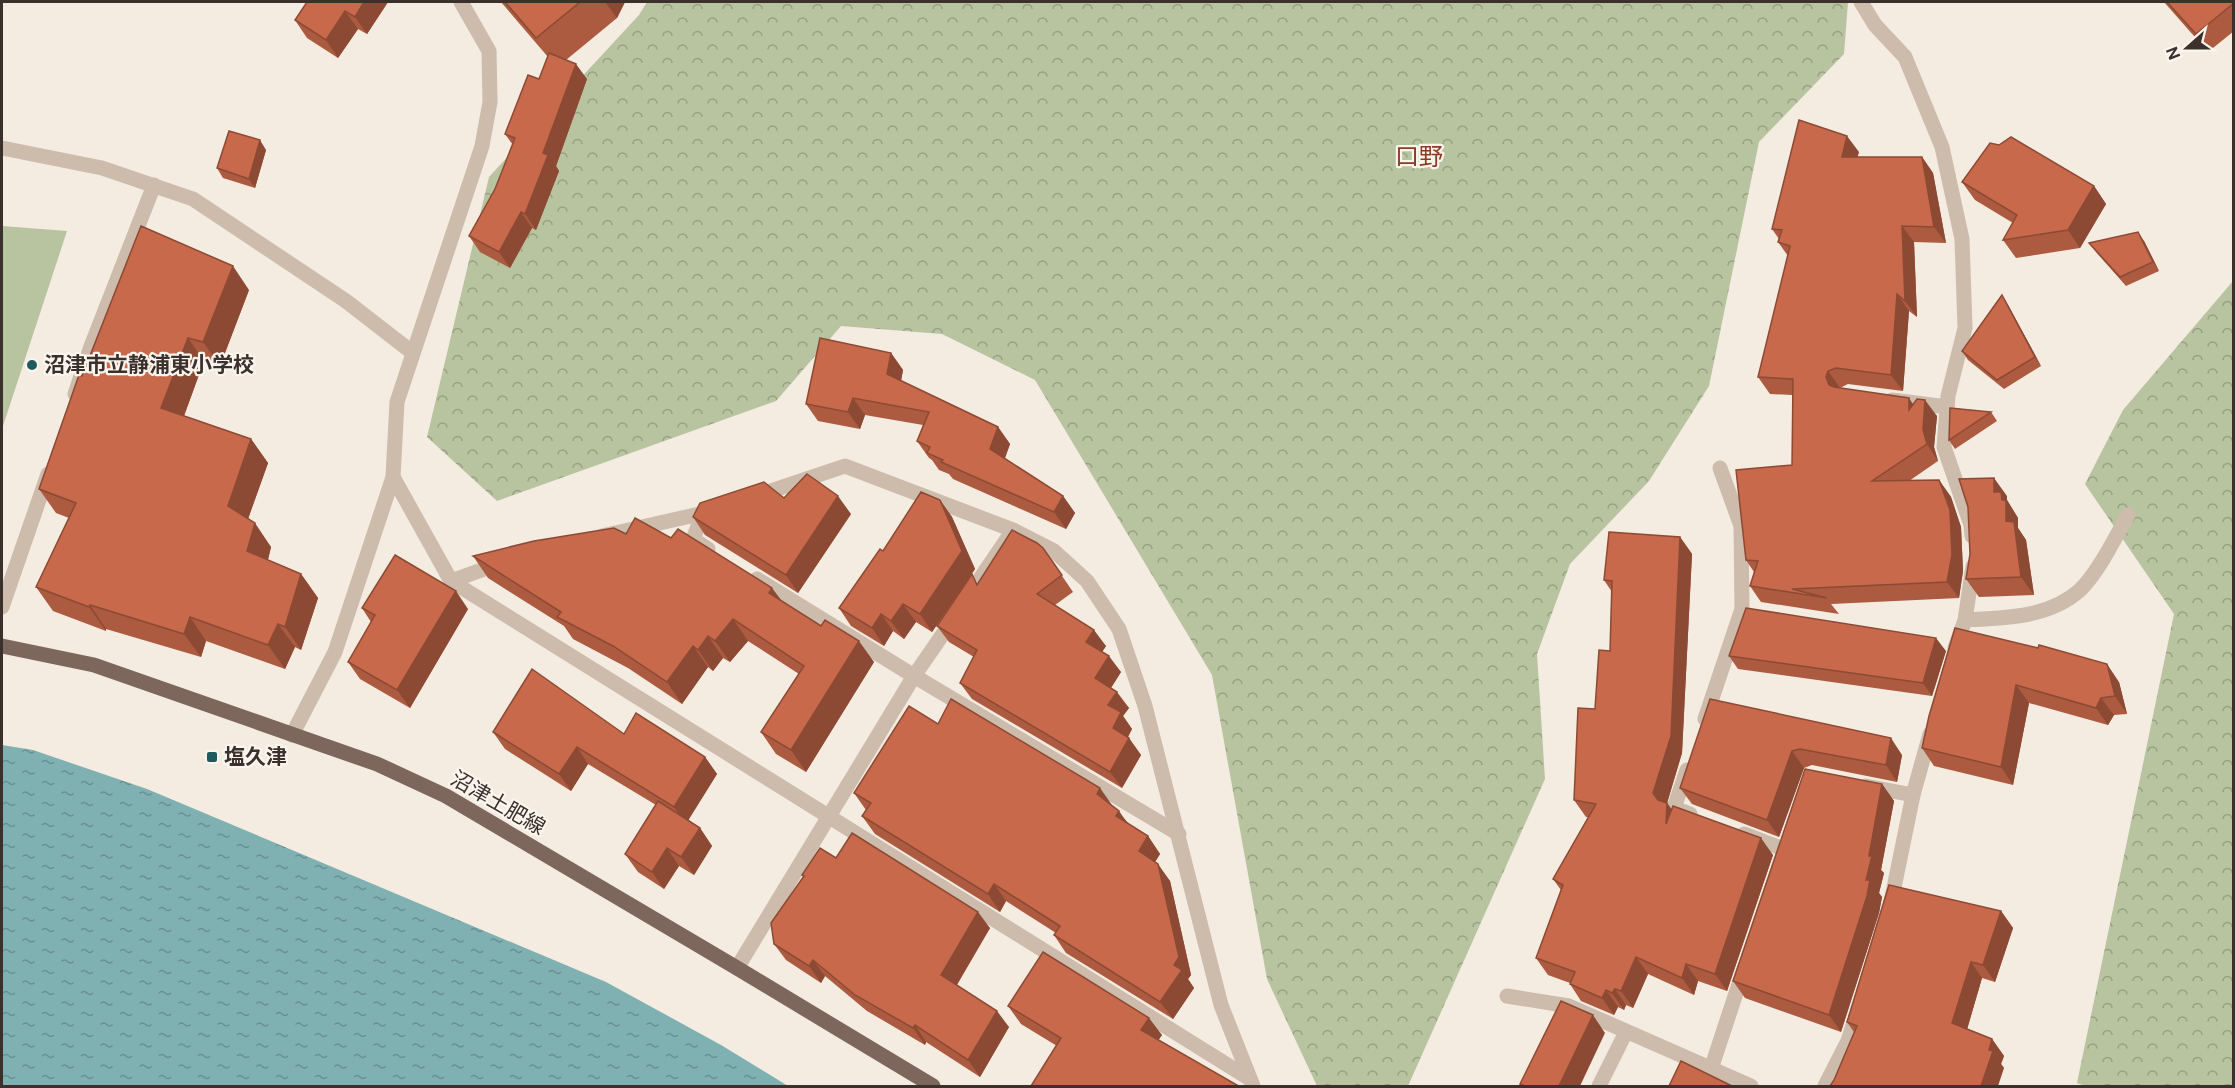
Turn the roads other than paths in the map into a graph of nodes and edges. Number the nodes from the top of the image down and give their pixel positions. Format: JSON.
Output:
{"nodes":[{"id":1,"x":461,"y":2,"type":"edge"},
{"id":2,"x":1861,"y":2,"type":"edge"},
{"id":3,"x":2,"y":148,"type":"edge"},
{"id":4,"x":154,"y":185,"type":"junction"},
{"id":5,"x":413,"y":353,"type":"junction"},
{"id":6,"x":1881,"y":398,"type":"edge"},
{"id":7,"x":72,"y":403,"type":"edge"},
{"id":8,"x":1947,"y":407,"type":"junction"},
{"id":9,"x":54,"y":457,"type":"edge"},
{"id":10,"x":1720,"y":468,"type":"dead end"},
{"id":11,"x":393,"y":477,"type":"junction"},
{"id":12,"x":747,"y":499,"type":"edge"},
{"id":13,"x":725,"y":507,"type":"edge"},
{"id":14,"x":703,"y":514,"type":"junction"},
{"id":15,"x":2127,"y":515,"type":"dead end"},
{"id":16,"x":1013,"y":530,"type":"junction"},
{"id":17,"x":583,"y":540,"type":"edge"},
{"id":18,"x":518,"y":557,"type":"edge"},
{"id":19,"x":723,"y":558,"type":"edge"},
{"id":20,"x":743,"y":570,"type":"edge"},
{"id":21,"x":451,"y":581,"type":"junction"},
{"id":22,"x":2,"y":607,"type":"edge"},
{"id":23,"x":1965,"y":620,"type":"junction"},
{"id":24,"x":2,"y":646,"type":"edge"},
{"id":25,"x":1952,"y":659,"type":"edge"},
{"id":26,"x":915,"y":676,"type":"junction"},
{"id":27,"x":1934,"y":720,"type":"edge"},
{"id":28,"x":1701,"y":730,"type":"edge"},
{"id":29,"x":292,"y":735,"type":"junction"},
{"id":30,"x":1693,"y":753,"type":"edge"},
{"id":31,"x":1856,"y":784,"type":"edge"},
{"id":32,"x":1913,"y":795,"type":"junction"},
{"id":33,"x":828,"y":817,"type":"junction"},
{"id":34,"x":1708,"y":821,"type":"edge"},
{"id":35,"x":1730,"y":829,"type":"edge"},
{"id":36,"x":1179,"y":834,"type":"junction"},
{"id":37,"x":1786,"y":850,"type":"edge"},
{"id":38,"x":1885,"y":925,"type":"edge"},
{"id":39,"x":1750,"y":951,"type":"edge"},
{"id":40,"x":737,"y":968,"type":"junction"},
{"id":41,"x":1507,"y":996,"type":"dead end"},
{"id":42,"x":1861,"y":999,"type":"edge"},
{"id":43,"x":1626,"y":1032,"type":"junction"},
{"id":44,"x":1711,"y":1069,"type":"junction"},
{"id":45,"x":1252,"y":1083,"type":"edge"},
{"id":46,"x":933,"y":1086,"type":"edge"},
{"id":47,"x":1599,"y":1086,"type":"edge"},
{"id":48,"x":1751,"y":1086,"type":"edge"},
{"id":49,"x":1825,"y":1086,"type":"edge"}],
"edges":[{"from":1,"to":5,"type":"street"},
{"from":2,"to":8,"type":"street"},
{"from":3,"to":4,"type":"street"},
{"from":4,"to":5,"type":"street"},
{"from":4,"to":7,"type":"street"},
{"from":5,"to":11,"type":"street"},
{"from":6,"to":8,"type":"street"},
{"from":8,"to":23,"type":"street"},
{"from":9,"to":22,"type":"street"},
{"from":10,"to":28,"type":"street"},
{"from":11,"to":21,"type":"street"},
{"from":11,"to":29,"type":"street"},
{"from":12,"to":16,"type":"street"},
{"from":13,"to":14,"type":"street"},
{"from":14,"to":17,"type":"street"},
{"from":14,"to":19,"type":"street"},
{"from":15,"to":23,"type":"street"},
{"from":16,"to":26,"type":"street"},
{"from":16,"to":36,"type":"street"},
{"from":18,"to":21,"type":"street"},
{"from":20,"to":26,"type":"street"},
{"from":21,"to":33,"type":"street"},
{"from":23,"to":25,"type":"street"},
{"from":24,"to":29,"type":"main road","name":"沼津土肥線"},
{"from":26,"to":33,"type":"street"},
{"from":26,"to":36,"type":"street"},
{"from":27,"to":32,"type":"street"},
{"from":29,"to":40,"type":"main road","name":"沼津土肥線"},
{"from":30,"to":34,"type":"street"},
{"from":31,"to":32,"type":"street"},
{"from":32,"to":38,"type":"street"},
{"from":33,"to":40,"type":"street"},
{"from":33,"to":45,"type":"street"},
{"from":35,"to":37,"type":"street"},
{"from":36,"to":45,"type":"street"},
{"from":39,"to":44,"type":"street"},
{"from":40,"to":46,"type":"main road","name":"沼津土肥線"},
{"from":41,"to":43,"type":"street"},
{"from":42,"to":49,"type":"street"},
{"from":43,"to":44,"type":"street"},
{"from":43,"to":47,"type":"street"},
{"from":44,"to":48,"type":"street"}]}
